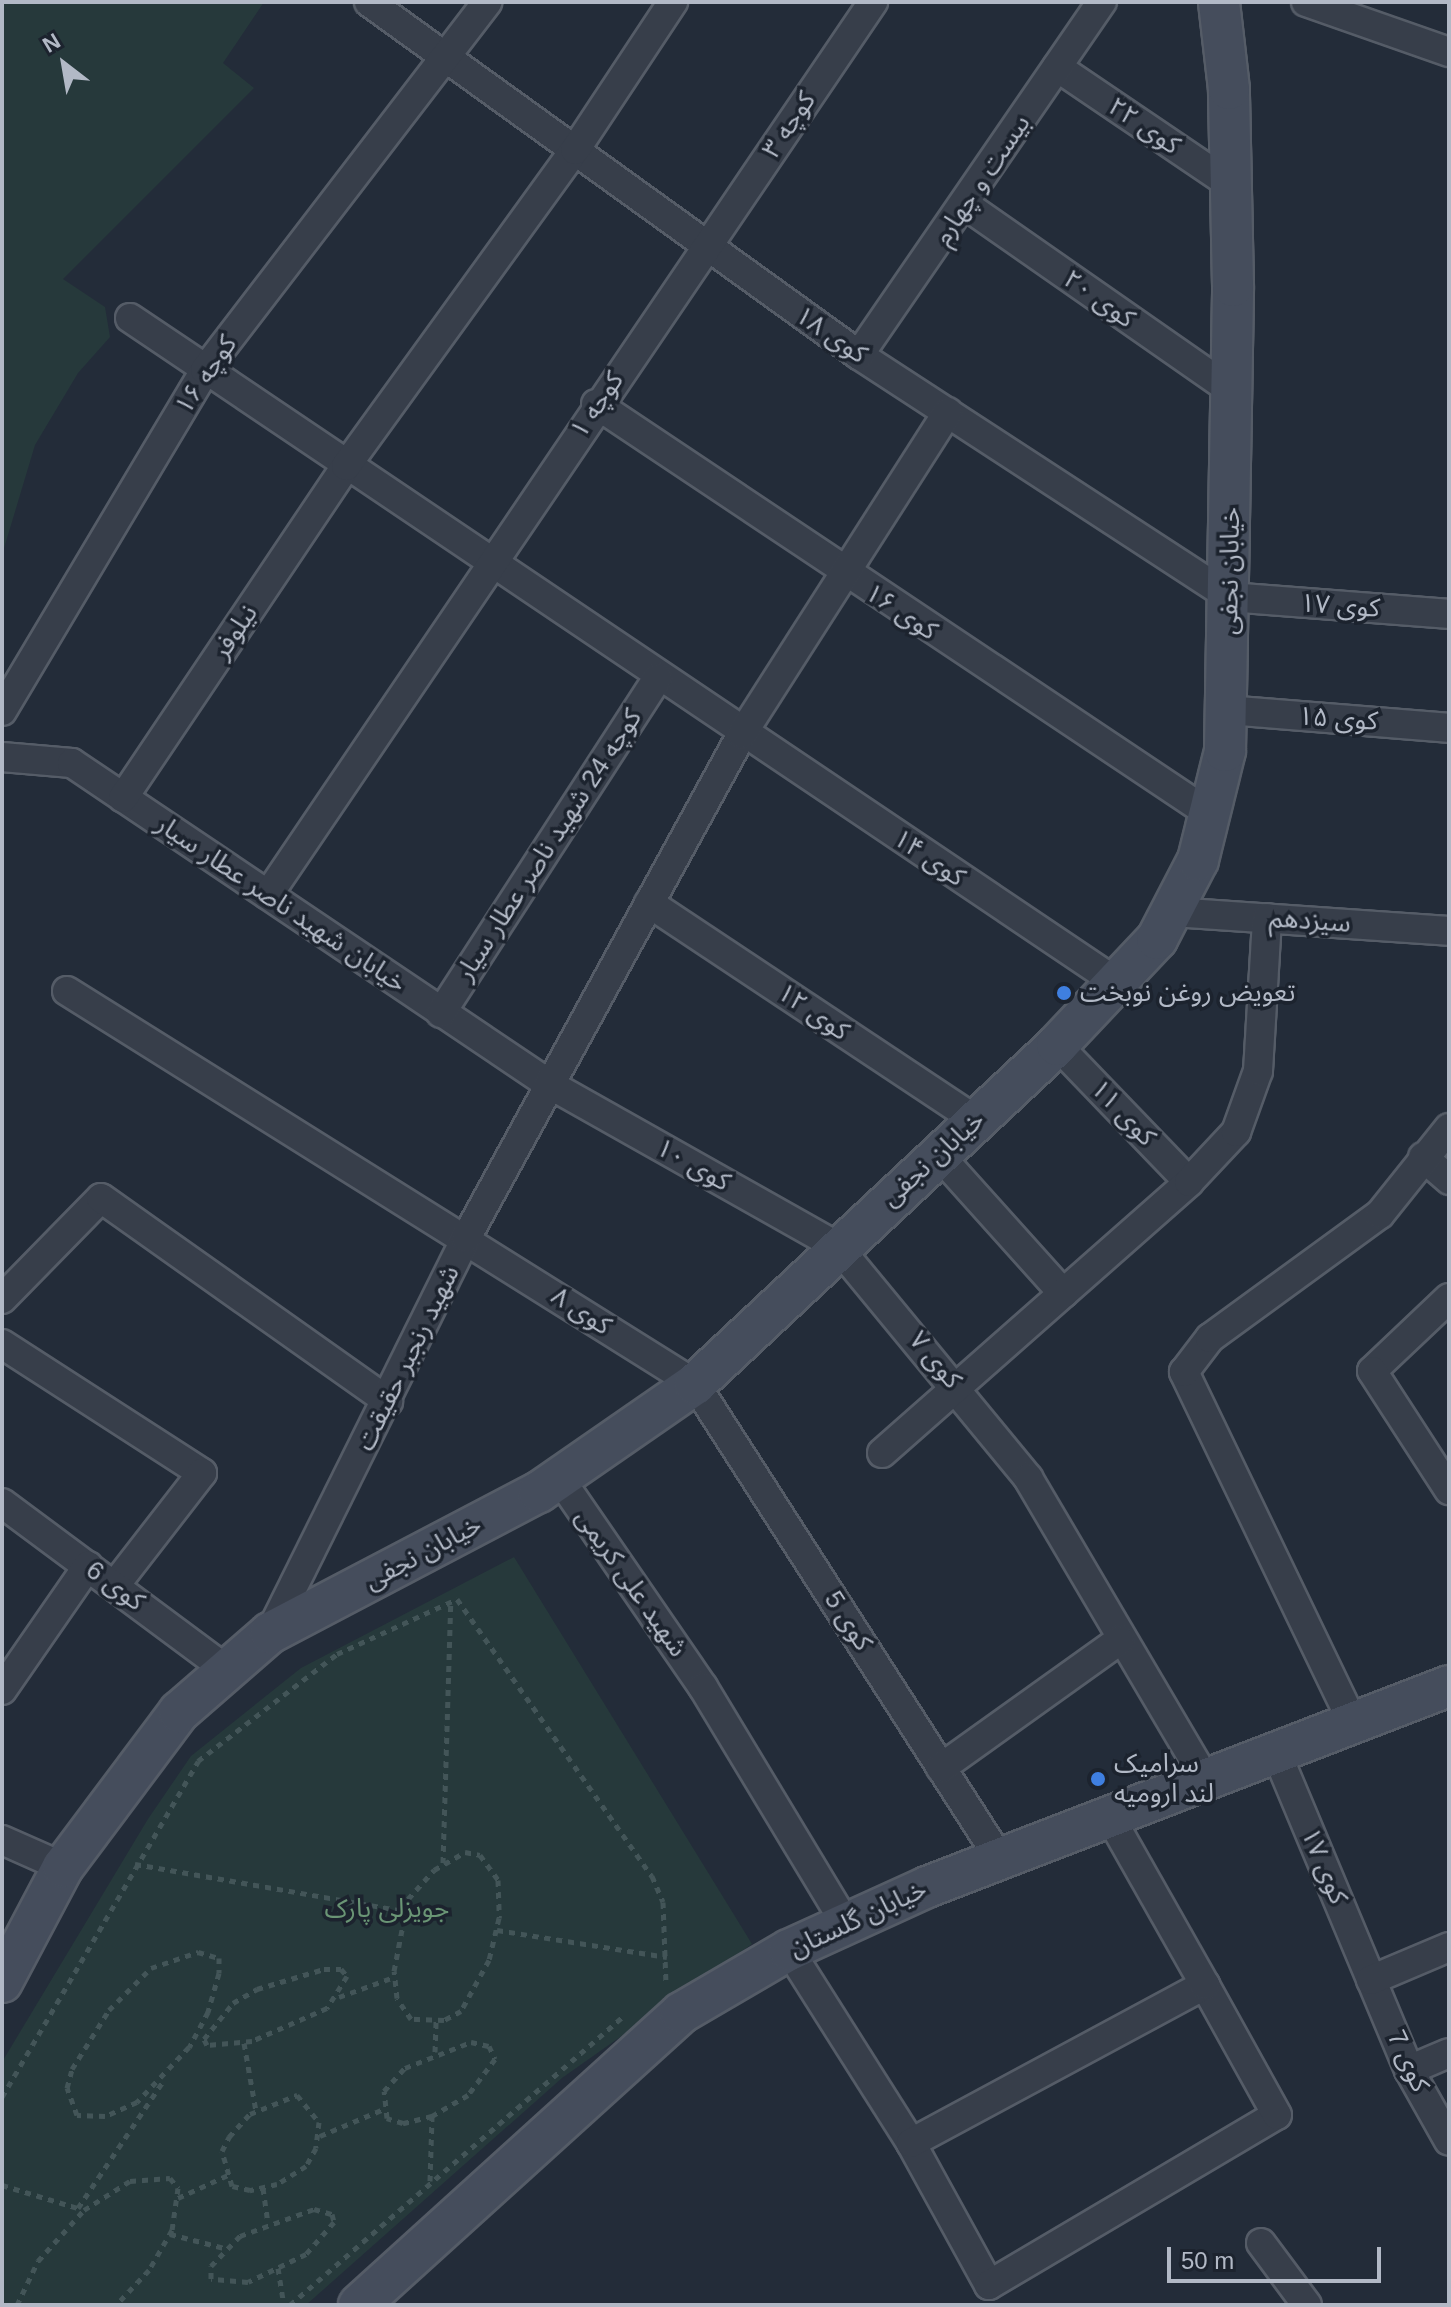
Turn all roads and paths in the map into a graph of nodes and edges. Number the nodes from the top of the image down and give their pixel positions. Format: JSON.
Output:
{"nodes":[{"id":1,"x":369,"y":2,"type":"edge"},
{"id":2,"x":487,"y":2,"type":"edge"},
{"id":3,"x":673,"y":2,"type":"edge"},
{"id":4,"x":873,"y":2,"type":"edge"},
{"id":5,"x":1102,"y":2,"type":"edge"},
{"id":6,"x":1219,"y":2,"type":"edge"},
{"id":7,"x":1306,"y":2,"type":"edge"},
{"id":8,"x":1449,"y":52,"type":"edge"},
{"id":9,"x":442,"y":59,"type":"junction"},
{"id":10,"x":1057,"y":67,"type":"junction"},
{"id":11,"x":575,"y":150,"type":"junction"},
{"id":12,"x":1231,"y":185,"type":"junction"},
{"id":13,"x":967,"y":206,"type":"junction"},
{"id":14,"x":706,"y":248,"type":"junction"},
{"id":15,"x":130,"y":318,"type":"dead end"},
{"id":16,"x":859,"y":355,"type":"junction"},
{"id":17,"x":205,"y":370,"type":"junction"},
{"id":18,"x":1232,"y":391,"type":"junction"},
{"id":19,"x":596,"y":404,"type":"junction"},
{"id":20,"x":948,"y":412,"type":"junction"},
{"id":21,"x":346,"y":466,"type":"junction"},
{"id":22,"x":494,"y":565,"type":"junction"},
{"id":23,"x":842,"y":573,"type":"junction"},
{"id":24,"x":1230,"y":597,"type":"junction"},
{"id":25,"x":1449,"y":614,"type":"edge"},
{"id":26,"x":658,"y":678,"type":"junction"},
{"id":27,"x":1227,"y":710,"type":"junction"},
{"id":28,"x":2,"y":711,"type":"edge"},
{"id":29,"x":1449,"y":728,"type":"edge"},
{"id":30,"x":742,"y":734,"type":"junction"},
{"id":31,"x":2,"y":757,"type":"edge"},
{"id":32,"x":123,"y":798,"type":"junction"},
{"id":33,"x":1210,"y":814,"type":"junction"},
{"id":34,"x":268,"y":895,"type":"junction"},
{"id":35,"x":649,"y":903,"type":"junction"},
{"id":36,"x":1172,"y":912,"type":"junction"},
{"id":37,"x":1267,"y":918,"type":"junction"},
{"id":38,"x":1449,"y":931,"type":"edge"},
{"id":39,"x":1116,"y":982,"type":"junction"},
{"id":40,"x":67,"y":991,"type":"dead end"},
{"id":41,"x":441,"y":1013,"type":"junction"},
{"id":42,"x":1057,"y":1045,"type":"junction"},
{"id":43,"x":549,"y":1084,"type":"junction"},
{"id":44,"x":976,"y":1120,"type":"junction"},
{"id":45,"x":1449,"y":1128,"type":"edge"},
{"id":46,"x":939,"y":1155,"type":"junction"},
{"id":47,"x":1423,"y":1157,"type":"junction"},
{"id":48,"x":1449,"y":1180,"type":"edge"},
{"id":49,"x":1189,"y":1182,"type":"junction"},
{"id":50,"x":466,"y":1238,"type":"junction"},
{"id":51,"x":837,"y":1246,"type":"junction"},
{"id":52,"x":1063,"y":1293,"type":"junction"},
{"id":53,"x":1449,"y":1298,"type":"edge"},
{"id":54,"x":2,"y":1299,"type":"edge"},
{"id":55,"x":2,"y":1344,"type":"edge"},
{"id":56,"x":955,"y":1383,"type":"junction"},
{"id":57,"x":695,"y":1384,"type":"junction"},
{"id":58,"x":388,"y":1401,"type":"junction"},
{"id":59,"x":882,"y":1453,"type":"dead end"},
{"id":60,"x":560,"y":1479,"type":"junction"},
{"id":61,"x":1449,"y":1490,"type":"edge"},
{"id":62,"x":2,"y":1503,"type":"edge"},
{"id":63,"x":88,"y":1566,"type":"junction"},
{"id":64,"x":116,"y":1584,"type":"junction"},
{"id":65,"x":451,"y":1601,"type":"junction"},
{"id":66,"x":270,"y":1633,"type":"junction"},
{"id":67,"x":1120,"y":1640,"type":"junction"},
{"id":68,"x":227,"y":1670,"type":"junction"},
{"id":69,"x":1449,"y":1686,"type":"edge"},
{"id":70,"x":3,"y":1688,"type":"edge"},
{"id":71,"x":1353,"y":1723,"type":"junction"},
{"id":72,"x":1276,"y":1752,"type":"junction"},
{"id":73,"x":941,"y":1768,"type":"junction"},
{"id":74,"x":1206,"y":1780,"type":"junction"},
{"id":75,"x":1110,"y":1817,"type":"junction"},
{"id":76,"x":2,"y":1840,"type":"edge"},
{"id":77,"x":1000,"y":1859,"type":"junction"},
{"id":78,"x":443,"y":1863,"type":"junction"},
{"id":79,"x":135,"y":1864,"type":"junction"},
{"id":80,"x":63,"y":1867,"type":"junction"},
{"id":81,"x":405,"y":1911,"type":"junction"},
{"id":82,"x":846,"y":1924,"type":"junction"},
{"id":83,"x":497,"y":1930,"type":"junction"},
{"id":84,"x":1449,"y":1947,"type":"edge"},
{"id":85,"x":789,"y":1950,"type":"junction"},
{"id":86,"x":667,"y":1957,"type":"junction"},
{"id":87,"x":394,"y":1977,"type":"junction"},
{"id":88,"x":1371,"y":1980,"type":"junction"},
{"id":89,"x":2,"y":1982,"type":"edge"},
{"id":90,"x":1205,"y":1985,"type":"junction"},
{"id":91,"x":656,"y":1994,"type":"dead end"},
{"id":92,"x":337,"y":1998,"type":"junction"},
{"id":93,"x":635,"y":2006,"type":"dead end"},
{"id":94,"x":436,"y":2021,"type":"junction"},
{"id":95,"x":244,"y":2043,"type":"junction"},
{"id":96,"x":435,"y":2052,"type":"junction"},
{"id":97,"x":1449,"y":2053,"type":"edge"},
{"id":98,"x":174,"y":2065,"type":"junction"},
{"id":99,"x":1409,"y":2070,"type":"junction"},
{"id":100,"x":2,"y":2097,"type":"edge"},
{"id":101,"x":384,"y":2109,"type":"junction"},
{"id":102,"x":256,"y":2111,"type":"junction"},
{"id":103,"x":432,"y":2116,"type":"junction"},
{"id":104,"x":319,"y":2137,"type":"junction"},
{"id":105,"x":1449,"y":2141,"type":"edge"},
{"id":106,"x":911,"y":2143,"type":"junction"},
{"id":107,"x":228,"y":2175,"type":"junction"},
{"id":108,"x":430,"y":2182,"type":"junction"},
{"id":109,"x":2,"y":2185,"type":"edge"},
{"id":110,"x":263,"y":2188,"type":"junction"},
{"id":111,"x":178,"y":2198,"type":"junction"},
{"id":112,"x":81,"y":2209,"type":"junction"},
{"id":113,"x":268,"y":2222,"type":"junction"},
{"id":114,"x":170,"y":2234,"type":"junction"},
{"id":115,"x":1261,"y":2243,"type":"dead end"},
{"id":116,"x":225,"y":2249,"type":"junction"},
{"id":117,"x":278,"y":2268,"type":"junction"},
{"id":118,"x":17,"y":2305,"type":"edge"},
{"id":119,"x":116,"y":2305,"type":"edge"},
{"id":120,"x":284,"y":2305,"type":"edge"},
{"id":121,"x":290,"y":2305,"type":"edge"},
{"id":122,"x":359,"y":2305,"type":"edge"},
{"id":123,"x":1307,"y":2305,"type":"edge"}],
"edges":[{"from":1,"to":9,"type":"street","name":"کوی ۱۸"},
{"from":2,"to":9,"type":"street","name":"کوچه ۱۶"},
{"from":3,"to":11,"type":"street","name":"نیلوفر"},
{"from":4,"to":14,"type":"street","name":"کوچه ۳"},
{"from":5,"to":10,"type":"street","name":"بیست و چهارم"},
{"from":6,"to":12,"type":"street","name":"خیابان نجفی"},
{"from":7,"to":8,"type":"street"},
{"from":9,"to":11,"type":"street","name":"کوی ۱۸"},
{"from":9,"to":17,"type":"street","name":"کوچه ۱۶"},
{"from":10,"to":12,"type":"street","name":"کوی ۲۲"},
{"from":10,"to":13,"type":"street","name":"بیست و چهارم"},
{"from":11,"to":14,"type":"street","name":"کوی ۱۸"},
{"from":11,"to":21,"type":"street","name":"نیلوفر"},
{"from":12,"to":18,"type":"street","name":"خیابان نجفی"},
{"from":13,"to":16,"type":"street","name":"بیست و چهارم"},
{"from":13,"to":18,"type":"street","name":"کوی ۲۰"},
{"from":14,"to":16,"type":"street","name":"کوی ۱۸"},
{"from":14,"to":19,"type":"street","name":"کوچه ۱"},
{"from":15,"to":17,"type":"street","name":"کوی ۱۴"},
{"from":16,"to":20,"type":"street","name":"کوی ۱۸"},
{"from":17,"to":21,"type":"street","name":"کوی ۱۴"},
{"from":17,"to":28,"type":"street","name":"کوچه ۱۶"},
{"from":18,"to":24,"type":"street","name":"خیابان نجفی"},
{"from":19,"to":22,"type":"street","name":"کوچه ۱"},
{"from":19,"to":23,"type":"street","name":"کوی ۱۶"},
{"from":20,"to":23,"type":"street","name":"شهید رنجبر حقیقت"},
{"from":20,"to":24,"type":"street","name":"کوی ۱۸"},
{"from":21,"to":22,"type":"street","name":"کوی ۱۴"},
{"from":21,"to":32,"type":"street","name":"نیلوفر"},
{"from":22,"to":26,"type":"street","name":"کوی ۱۴"},
{"from":22,"to":34,"type":"street","name":"کوچه ۱"},
{"from":23,"to":30,"type":"street","name":"شهید رنجبر حقیقت"},
{"from":23,"to":33,"type":"street","name":"کوی ۱۶"},
{"from":24,"to":25,"type":"street","name":"کوی ۱۷"},
{"from":24,"to":27,"type":"street","name":"خیابان نجفی"},
{"from":26,"to":30,"type":"street","name":"کوی ۱۴"},
{"from":26,"to":41,"type":"street","name":"کوچه 24 شهید ناصر عطار سیار"},
{"from":27,"to":29,"type":"street","name":"کوی ۱۵"},
{"from":27,"to":33,"type":"street","name":"خیابان نجفی"},
{"from":30,"to":35,"type":"street","name":"شهید رنجبر حقیقت"},
{"from":30,"to":39,"type":"street","name":"کوی ۱۴"},
{"from":31,"to":32,"type":"street","name":"خیابان شهید ناصر عطار سیار"},
{"from":32,"to":34,"type":"street","name":"خیابان شهید ناصر عطار سیار"},
{"from":33,"to":36,"type":"street","name":"خیابان نجفی"},
{"from":34,"to":41,"type":"street","name":"خیابان شهید ناصر عطار سیار"},
{"from":35,"to":43,"type":"street","name":"شهید رنجبر حقیقت"},
{"from":35,"to":44,"type":"street","name":"کوی ۱۲"},
{"from":36,"to":37,"type":"street","name":"سیزدهم"},
{"from":36,"to":39,"type":"street","name":"خیابان نجفی"},
{"from":37,"to":38,"type":"street","name":"سیزدهم"},
{"from":37,"to":49,"type":"street"},
{"from":39,"to":42,"type":"street","name":"خیابان نجفی"},
{"from":40,"to":50,"type":"street","name":"کوی ۸"},
{"from":41,"to":43,"type":"street","name":"خیابان شهید ناصر عطار سیار"},
{"from":42,"to":44,"type":"street","name":"خیابان نجفی"},
{"from":42,"to":49,"type":"street","name":"کوی ۱۱"},
{"from":43,"to":50,"type":"street","name":"شهید رنجبر حقیقت"},
{"from":43,"to":51,"type":"street","name":"کوی ۱۰"},
{"from":44,"to":46,"type":"street","name":"خیابان نجفی"},
{"from":45,"to":47,"type":"street"},
{"from":46,"to":51,"type":"street","name":"خیابان نجفی"},
{"from":46,"to":52,"type":"street"},
{"from":47,"to":48,"type":"street"},
{"from":47,"to":71,"type":"street"},
{"from":49,"to":52,"type":"street"},
{"from":50,"to":57,"type":"street","name":"کوی ۸"},
{"from":50,"to":58,"type":"street","name":"شهید رنجبر حقیقت"},
{"from":51,"to":56,"type":"street","name":"کوی ۷"},
{"from":51,"to":57,"type":"street","name":"خیابان نجفی"},
{"from":52,"to":56,"type":"street"},
{"from":53,"to":61,"type":"street"},
{"from":54,"to":58,"type":"street"},
{"from":55,"to":64,"type":"street"},
{"from":56,"to":59,"type":"street"},
{"from":56,"to":67,"type":"street","name":"کوی ۷"},
{"from":57,"to":60,"type":"street","name":"خیابان نجفی"},
{"from":57,"to":73,"type":"street","name":"کوی 5"},
{"from":58,"to":66,"type":"street","name":"شهید رنجبر حقیقت"},
{"from":60,"to":66,"type":"street","name":"خیابان نجفی"},
{"from":60,"to":82,"type":"street","name":"شهید علی کریمی"},
{"from":62,"to":63,"type":"street","name":"کوی 6"},
{"from":63,"to":64,"type":"street","name":"کوی 6"},
{"from":63,"to":70,"type":"street"},
{"from":64,"to":68,"type":"street","name":"کوی 6"},
{"from":65,"to":78,"type":"path"},
{"from":65,"to":79,"type":"path"},
{"from":65,"to":86,"type":"path"},
{"from":66,"to":68,"type":"street","name":"خیابان نجفی"},
{"from":67,"to":73,"type":"street"},
{"from":67,"to":74,"type":"street","name":"کوی ۷"},
{"from":68,"to":80,"type":"street","name":"خیابان نجفی"},
{"from":69,"to":71,"type":"street","name":"خیابان گلستان"},
{"from":71,"to":72,"type":"street","name":"خیابان گلستان"},
{"from":72,"to":74,"type":"street","name":"خیابان گلستان"},
{"from":72,"to":88,"type":"street","name":"کوی ۱۷"},
{"from":73,"to":77,"type":"street","name":"کوی 5"},
{"from":74,"to":75,"type":"street","name":"خیابان گلستان"},
{"from":75,"to":77,"type":"street","name":"خیابان گلستان"},
{"from":75,"to":90,"type":"street"},
{"from":76,"to":80,"type":"street"},
{"from":77,"to":82,"type":"street","name":"خیابان گلستان"},
{"from":78,"to":81,"type":"path"},
{"from":78,"to":83,"type":"path"},
{"from":79,"to":81,"type":"path"},
{"from":79,"to":100,"type":"path"},
{"from":80,"to":89,"type":"street","name":"خیابان نجفی"},
{"from":81,"to":87,"type":"path"},
{"from":82,"to":85,"type":"street","name":"خیابان گلستان"},
{"from":83,"to":86,"type":"path"},
{"from":83,"to":94,"type":"path"},
{"from":84,"to":88,"type":"street"},
{"from":85,"to":106,"type":"street"},
{"from":85,"to":122,"type":"street","name":"خیابان گلستان"},
{"from":86,"to":91,"type":"path"},
{"from":87,"to":92,"type":"path"},
{"from":87,"to":94,"type":"path"},
{"from":88,"to":99,"type":"street","name":"کوی 7"},
{"from":90,"to":106,"type":"street"},
{"from":90,"to":106,"type":"street"},
{"from":92,"to":95,"type":"path"},
{"from":92,"to":95,"type":"path"},
{"from":93,"to":108,"type":"path"},
{"from":94,"to":96,"type":"path"},
{"from":95,"to":102,"type":"path"},
{"from":96,"to":101,"type":"path"},
{"from":96,"to":103,"type":"path"},
{"from":97,"to":99,"type":"street"},
{"from":98,"to":98,"type":"path"},
{"from":98,"to":112,"type":"path"},
{"from":99,"to":105,"type":"street","name":"کوی 7"},
{"from":101,"to":103,"type":"path"},
{"from":101,"to":104,"type":"path"},
{"from":102,"to":104,"type":"path"},
{"from":102,"to":107,"type":"path"},
{"from":103,"to":108,"type":"path"},
{"from":104,"to":110,"type":"path"},
{"from":107,"to":110,"type":"path"},
{"from":107,"to":111,"type":"path"},
{"from":108,"to":121,"type":"path"},
{"from":109,"to":112,"type":"path"},
{"from":110,"to":113,"type":"path"},
{"from":111,"to":112,"type":"path"},
{"from":111,"to":114,"type":"path"},
{"from":112,"to":118,"type":"path"},
{"from":113,"to":116,"type":"path"},
{"from":113,"to":117,"type":"path"},
{"from":114,"to":116,"type":"path"},
{"from":114,"to":119,"type":"path"},
{"from":115,"to":123,"type":"street"},
{"from":116,"to":117,"type":"path"},
{"from":117,"to":120,"type":"path"}]}
